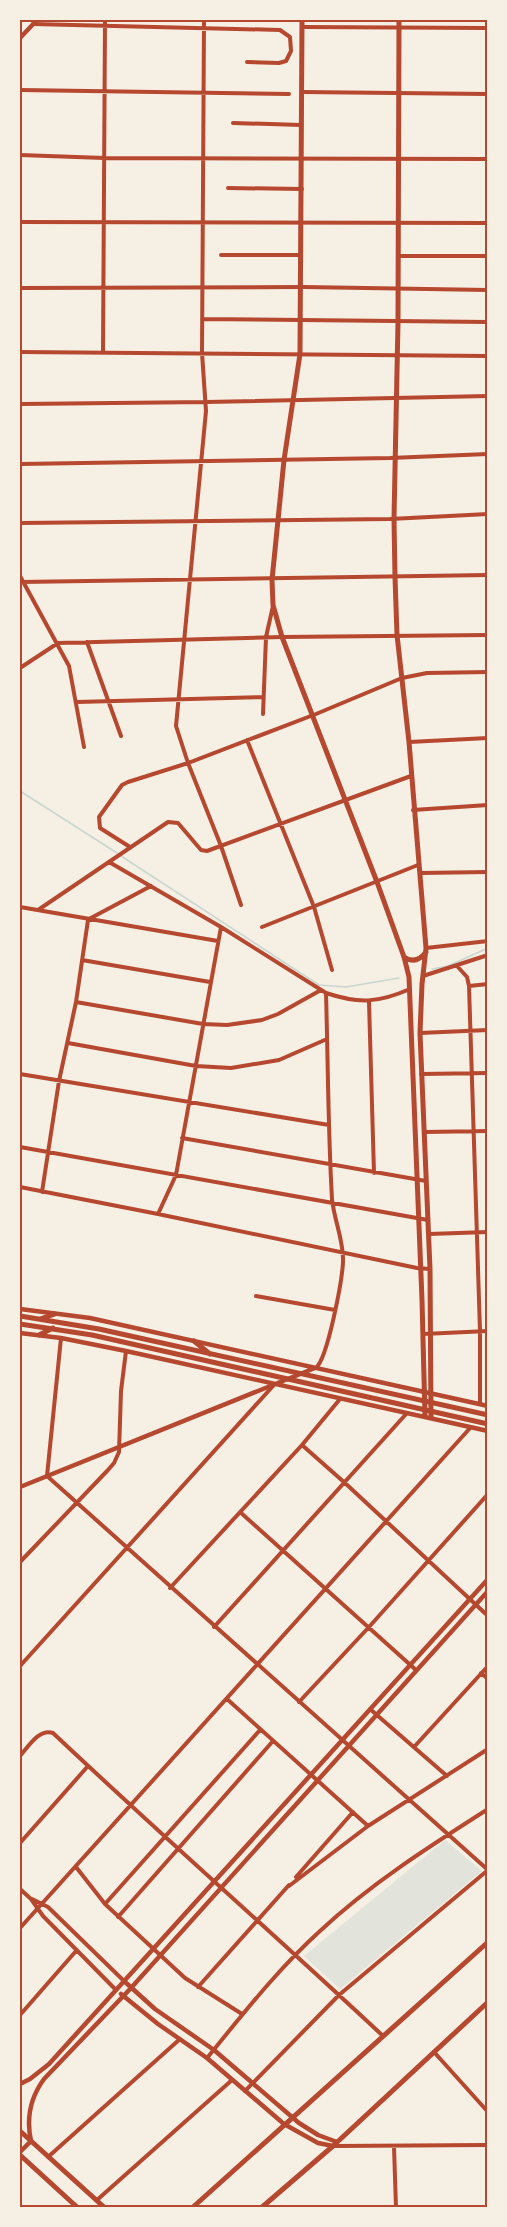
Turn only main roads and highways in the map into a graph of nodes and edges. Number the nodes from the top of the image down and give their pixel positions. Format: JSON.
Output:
{"nodes":[{"id":1,"x":302,"y":20,"type":"edge"},
{"id":2,"x":399,"y":20,"type":"edge"},
{"id":3,"x":426,"y":950,"type":"junction"},
{"id":4,"x":404,"y":957,"type":"junction"},
{"id":5,"x":422,"y":984,"type":"junction"},
{"id":6,"x":411,"y":989,"type":"junction"},
{"id":7,"x":56,"y":1314,"type":"road end"},
{"id":8,"x":20,"y":1316,"type":"edge"},
{"id":9,"x":38,"y":1319,"type":"junction"},
{"id":10,"x":20,"y":1324,"type":"edge"},
{"id":11,"x":53,"y":1328,"type":"junction"},
{"id":12,"x":39,"y":1335,"type":"road end"},
{"id":13,"x":194,"y":1341,"type":"road end"},
{"id":14,"x":211,"y":1355,"type":"junction"},
{"id":15,"x":428,"y":1393,"type":"junction"},
{"id":16,"x":428,"y":1402,"type":"junction"},
{"id":17,"x":428,"y":1409,"type":"junction"},
{"id":18,"x":488,"y":1415,"type":"edge"},
{"id":19,"x":428,"y":1417,"type":"road end"},
{"id":20,"x":488,"y":1424,"type":"edge"},
{"id":21,"x":488,"y":1942,"type":"edge"},
{"id":22,"x":488,"y":2002,"type":"edge"},
{"id":23,"x":20,"y":2131,"type":"edge"},
{"id":24,"x":20,"y":2153,"type":"edge"},
{"id":25,"x":78,"y":2208,"type":"edge"},
{"id":26,"x":105,"y":2208,"type":"edge"},
{"id":27,"x":192,"y":2208,"type":"edge"},
{"id":28,"x":261,"y":2208,"type":"edge"}],
"edges":[{"from":1,"to":4,"type":"main road"},
{"from":2,"to":3,"type":"main road"},
{"from":3,"to":4,"type":"main road"},
{"from":3,"to":5,"type":"main road"},
{"from":4,"to":6,"type":"main road"},
{"from":5,"to":6,"type":"main road"},
{"from":5,"to":15,"type":"main road"},
{"from":6,"to":15,"type":"main road"},
{"from":7,"to":9,"type":"main road"},
{"from":8,"to":9,"type":"main road"},
{"from":9,"to":14,"type":"main road"},
{"from":10,"to":11,"type":"main road"},
{"from":11,"to":12,"type":"main road"},
{"from":11,"to":17,"type":"main road"},
{"from":13,"to":14,"type":"main road"},
{"from":14,"to":16,"type":"main road"},
{"from":15,"to":16,"type":"main road"},
{"from":16,"to":17,"type":"main road"},
{"from":16,"to":18,"type":"main road"},
{"from":17,"to":19,"type":"main road"},
{"from":17,"to":20,"type":"main road"},
{"from":21,"to":27,"type":"main road"},
{"from":22,"to":28,"type":"main road"},
{"from":23,"to":26,"type":"main road"},
{"from":24,"to":25,"type":"main road"}]}
